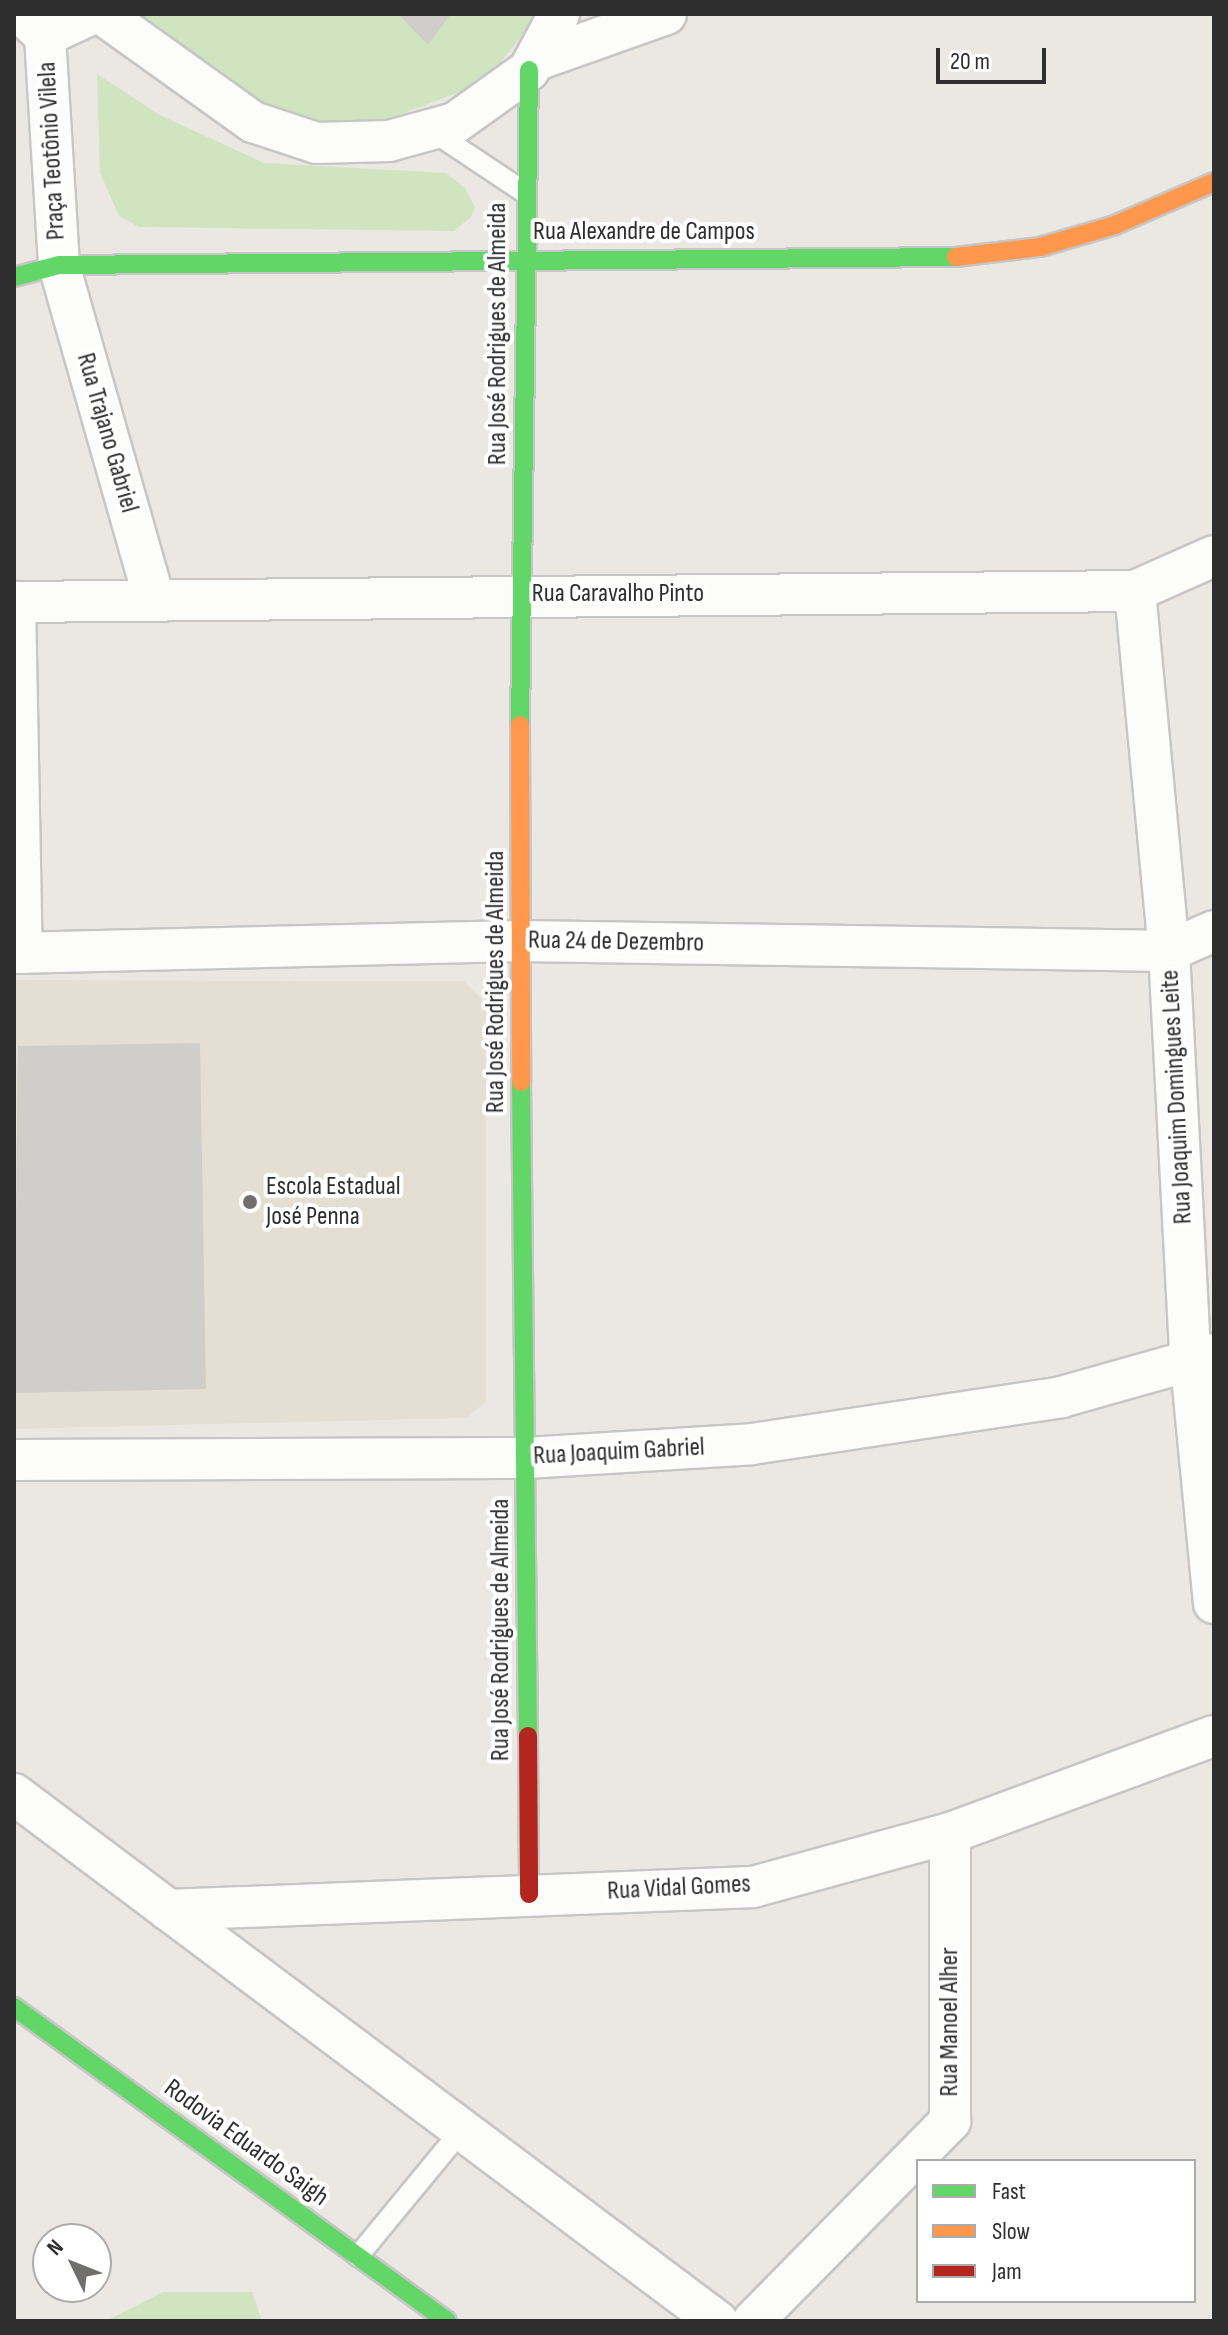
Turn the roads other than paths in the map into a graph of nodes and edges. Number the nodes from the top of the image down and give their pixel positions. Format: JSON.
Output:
{"nodes":[{"id":1,"x":92,"y":14,"type":"edge"},
{"id":2,"x":102,"y":14,"type":"edge"},
{"id":3,"x":559,"y":14,"type":"edge"},
{"id":4,"x":666,"y":14,"type":"edge"},
{"id":5,"x":27,"y":26,"type":"edge"},
{"id":6,"x":533,"y":65,"type":"junction"},
{"id":7,"x":431,"y":130,"type":"junction"},
{"id":8,"x":1214,"y":182,"type":"edge"},
{"id":9,"x":524,"y":192,"type":"junction"},
{"id":10,"x":521,"y":256,"type":"junction"},
{"id":11,"x":59,"y":265,"type":"junction"},
{"id":12,"x":14,"y":277,"type":"edge"},
{"id":13,"x":1214,"y":556,"type":"edge"},
{"id":14,"x":1135,"y":591,"type":"junction"},
{"id":15,"x":526,"y":595,"type":"junction"},
{"id":16,"x":155,"y":601,"type":"junction"},
{"id":17,"x":14,"y":602,"type":"edge"},
{"id":18,"x":1214,"y":931,"type":"edge"},
{"id":19,"x":520,"y":941,"type":"junction"},
{"id":20,"x":1169,"y":951,"type":"junction"},
{"id":21,"x":18,"y":953,"type":"edge"},
{"id":22,"x":1202,"y":1359,"type":"edge"},
{"id":23,"x":526,"y":1458,"type":"junction"},
{"id":24,"x":14,"y":1460,"type":"edge"},
{"id":25,"x":1214,"y":1603,"type":"edge"},
{"id":26,"x":1214,"y":1736,"type":"edge"},
{"id":27,"x":14,"y":1794,"type":"edge"},
{"id":28,"x":950,"y":1833,"type":"junction"},
{"id":29,"x":529,"y":1894,"type":"junction"},
{"id":30,"x":168,"y":1910,"type":"junction"},
{"id":31,"x":14,"y":2007,"type":"edge"},
{"id":32,"x":462,"y":2130,"type":"junction"},
{"id":33,"x":358,"y":2256,"type":"junction"},
{"id":34,"x":447,"y":2321,"type":"edge"},
{"id":35,"x":717,"y":2321,"type":"edge"},
{"id":36,"x":753,"y":2321,"type":"edge"}],
"edges":[{"from":1,"to":5,"type":"street"},
{"from":2,"to":7,"type":"street"},
{"from":3,"to":6,"type":"street"},
{"from":4,"to":6,"type":"street"},
{"from":5,"to":11,"type":"street","name":"Praça Teotônio Vilela"},
{"from":6,"to":7,"type":"street"},
{"from":6,"to":9,"type":"main road","name":"Rua José Rodrigues de Almeida"},
{"from":7,"to":9,"type":"lane"},
{"from":8,"to":10,"type":"main road","name":"Rua Alexandre de Campos"},
{"from":9,"to":10,"type":"main road","name":"Rua José Rodrigues de Almeida"},
{"from":10,"to":11,"type":"main road","name":"Rua Alexandre de Campos"},
{"from":10,"to":15,"type":"main road","name":"Rua José Rodrigues de Almeida"},
{"from":11,"to":12,"type":"main road","name":"Rua Alexandre de Campos"},
{"from":11,"to":16,"type":"street","name":"Rua Trajano Gabriel"},
{"from":13,"to":14,"type":"street","name":"Rua Caravalho Pinto"},
{"from":14,"to":15,"type":"street","name":"Rua Caravalho Pinto"},
{"from":14,"to":20,"type":"street","name":"Rua Joaquim Domingues Leite"},
{"from":15,"to":16,"type":"street","name":"Rua Caravalho Pinto"},
{"from":15,"to":19,"type":"main road","name":"Rua José Rodrigues de Almeida"},
{"from":16,"to":17,"type":"street","name":"Rua Caravalho Pinto"},
{"from":17,"to":21,"type":"street"},
{"from":18,"to":20,"type":"street","name":"Rua 24 de Dezembro"},
{"from":19,"to":20,"type":"street","name":"Rua 24 de Dezembro"},
{"from":19,"to":21,"type":"street","name":"Rua 24 de Dezembro"},
{"from":19,"to":23,"type":"main road","name":"Rua José Rodrigues de Almeida"},
{"from":20,"to":22,"type":"street","name":"Rua Joaquim Domingues Leite"},
{"from":22,"to":23,"type":"street","name":"Rua Joaquim Gabriel"},
{"from":22,"to":25,"type":"street","name":"Rua Joaquim Domingues Leite"},
{"from":23,"to":24,"type":"street","name":"Rua Joaquim Gabriel"},
{"from":23,"to":29,"type":"main road","name":"Rua José Rodrigues de Almeida"},
{"from":26,"to":28,"type":"street","name":"Rua Vidal Gomes"},
{"from":27,"to":30,"type":"street"},
{"from":28,"to":29,"type":"street","name":"Rua Vidal Gomes"},
{"from":28,"to":36,"type":"street","name":"Rua Manoel Alher"},
{"from":29,"to":30,"type":"street","name":"Rua Vidal Gomes"},
{"from":30,"to":32,"type":"street"},
{"from":31,"to":33,"type":"main road","name":"Rodovia Eduardo Saigh"},
{"from":32,"to":33,"type":"lane"},
{"from":32,"to":35,"type":"street"},
{"from":33,"to":34,"type":"main road","name":"Rodovia Eduardo Saigh"}]}
